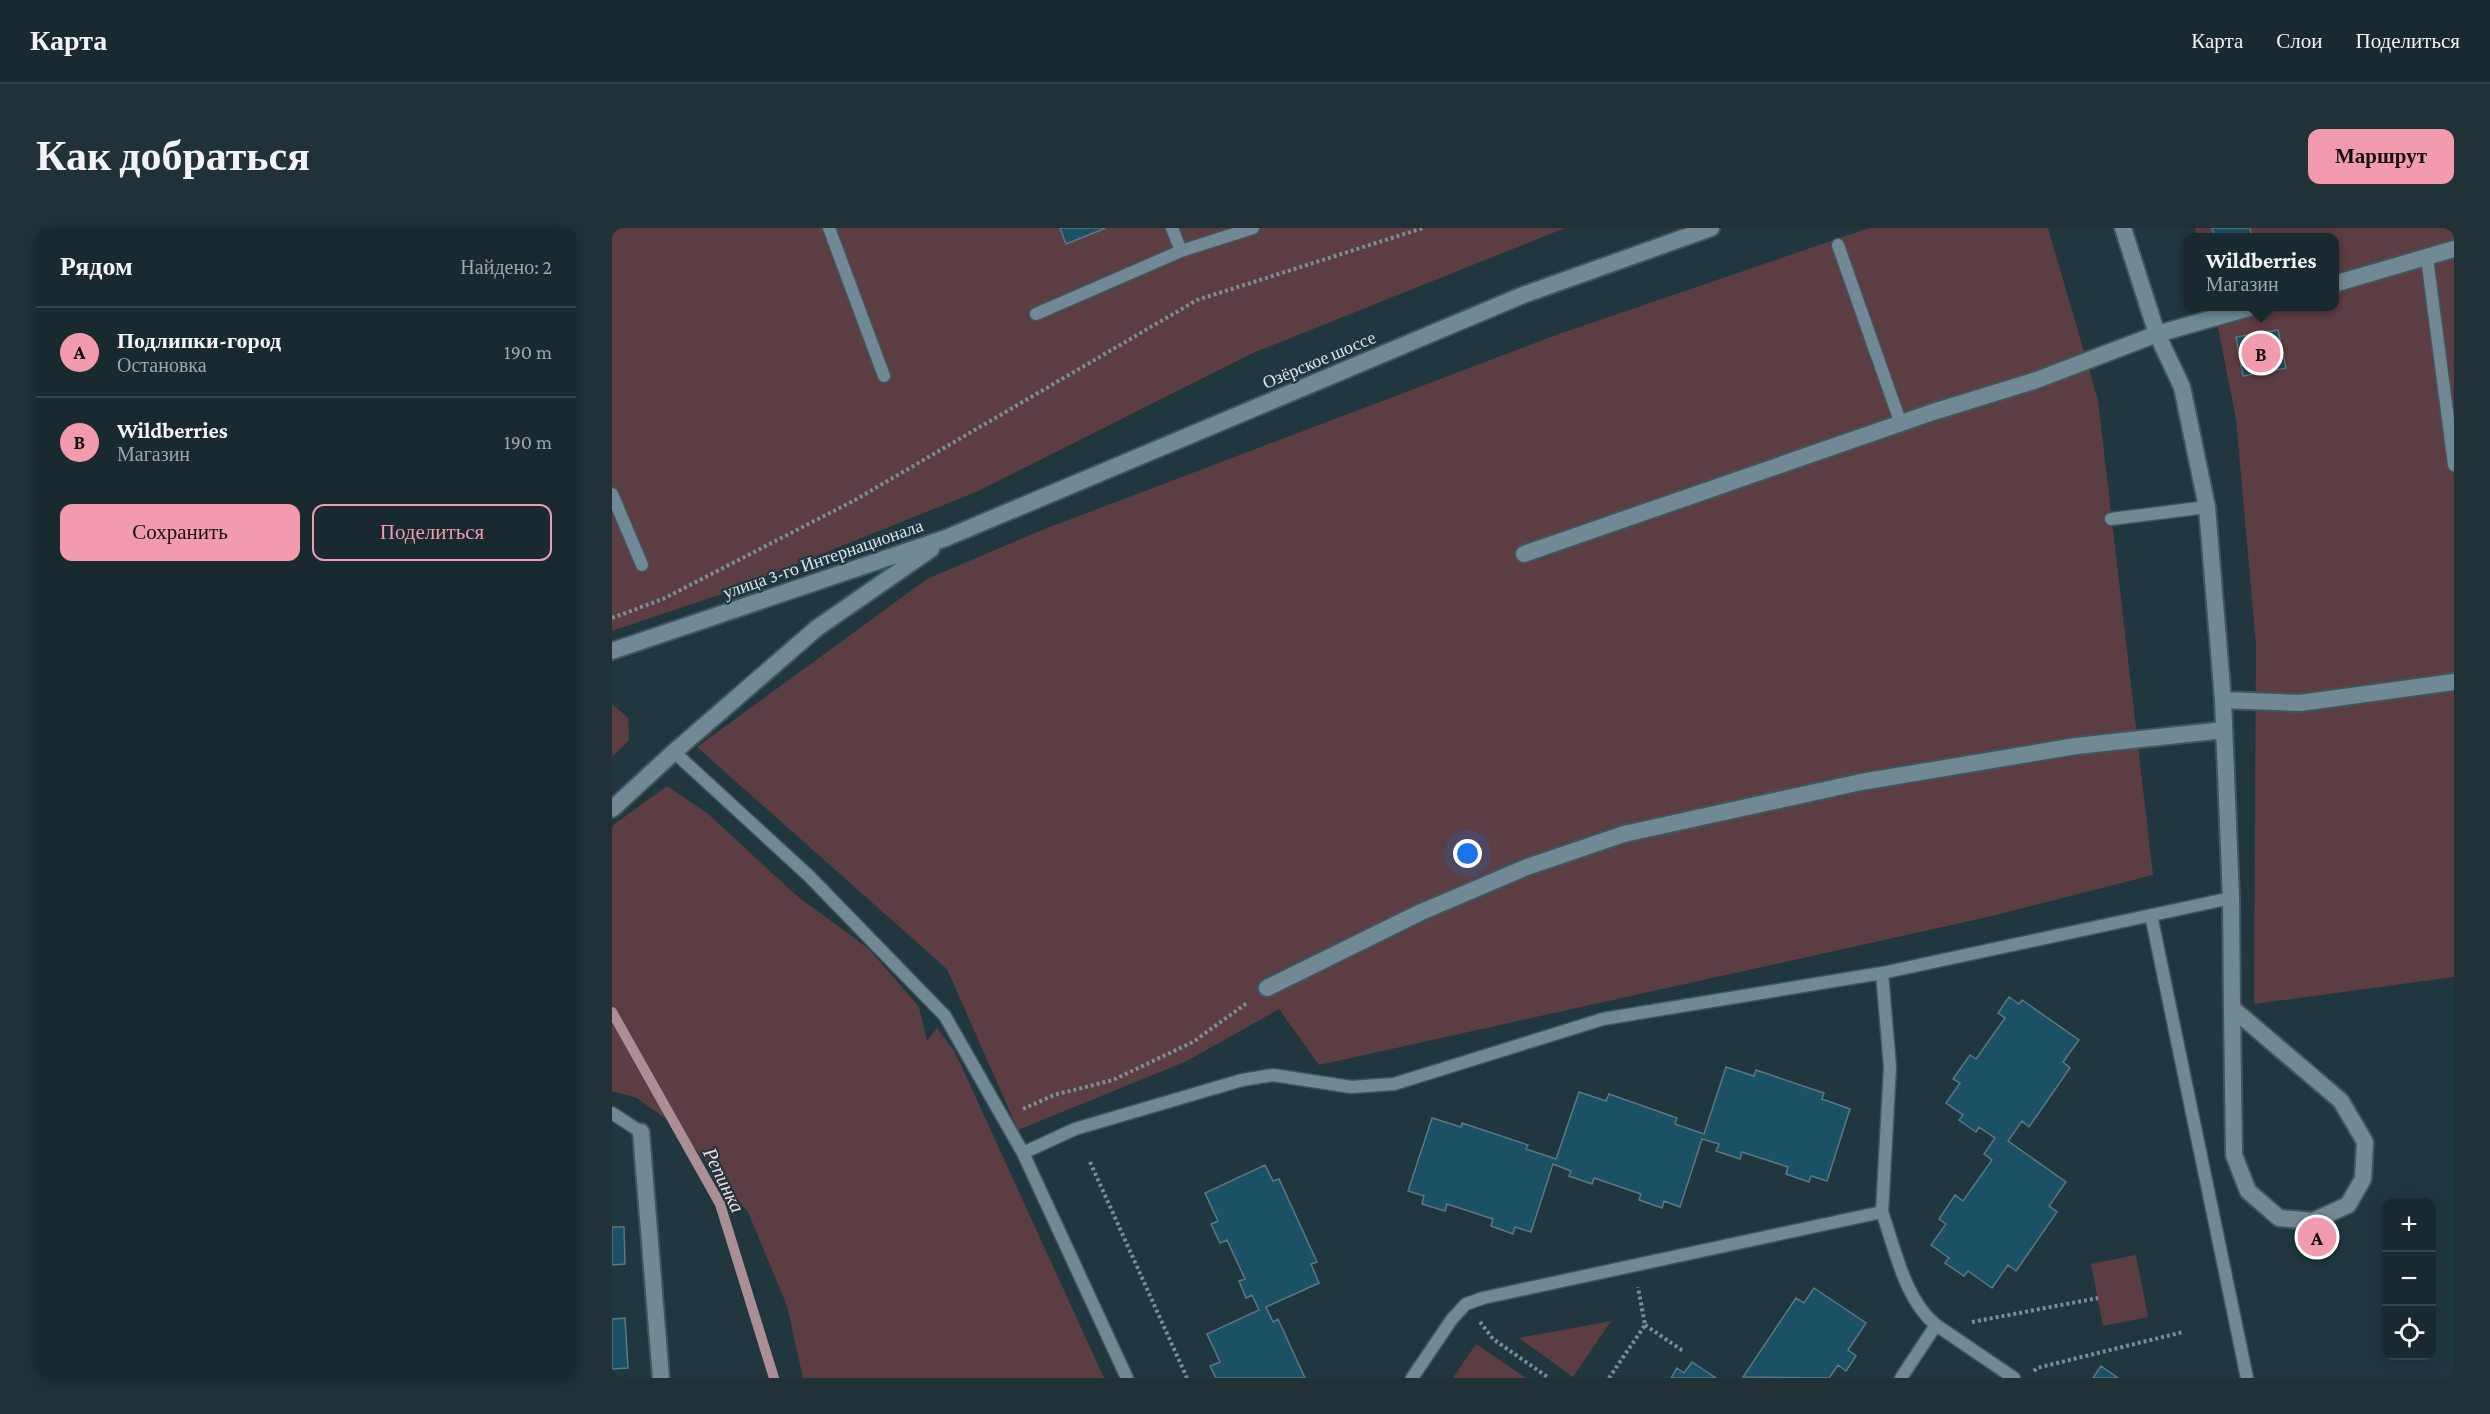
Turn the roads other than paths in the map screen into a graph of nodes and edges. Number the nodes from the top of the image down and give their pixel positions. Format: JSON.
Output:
{"nodes":[{"id":1,"x":829,"y":228,"type":"edge"},
{"id":2,"x":1172,"y":228,"type":"edge"},
{"id":3,"x":1252,"y":228,"type":"edge"},
{"id":4,"x":1711,"y":228,"type":"edge"},
{"id":5,"x":2123,"y":228,"type":"edge"},
{"id":6,"x":1838,"y":245,"type":"dead end"},
{"id":7,"x":2454,"y":249,"type":"edge"},
{"id":8,"x":1181,"y":251,"type":"junction"},
{"id":9,"x":2427,"y":258,"type":"junction"},
{"id":10,"x":2339,"y":283,"type":"edge"},
{"id":11,"x":2238,"y":311,"type":"edge"},
{"id":12,"x":1036,"y":314,"type":"dead end"},
{"id":13,"x":2157,"y":334,"type":"junction"},
{"id":14,"x":884,"y":376,"type":"dead end"},
{"id":15,"x":1901,"y":423,"type":"junction"},
{"id":16,"x":2454,"y":465,"type":"edge"},
{"id":17,"x":612,"y":494,"type":"edge"},
{"id":18,"x":2207,"y":507,"type":"junction"},
{"id":19,"x":2111,"y":519,"type":"dead end"},
{"id":20,"x":946,"y":538,"type":"junction"},
{"id":21,"x":1524,"y":554,"type":"dead end"},
{"id":22,"x":642,"y":565,"type":"dead end"},
{"id":23,"x":612,"y":651,"type":"edge"},
{"id":24,"x":2454,"y":682,"type":"edge"},
{"id":25,"x":2223,"y":700,"type":"junction"},
{"id":26,"x":2224,"y":729,"type":"junction"},
{"id":27,"x":674,"y":752,"type":"junction"},
{"id":28,"x":612,"y":809,"type":"edge"},
{"id":29,"x":2231,"y":898,"type":"junction"},
{"id":30,"x":2151,"y":915,"type":"junction"},
{"id":31,"x":1882,"y":973,"type":"junction"},
{"id":32,"x":1267,"y":988,"type":"road end"},
{"id":33,"x":2232,"y":1008,"type":"junction"},
{"id":34,"x":612,"y":1113,"type":"edge"},
{"id":35,"x":641,"y":1132,"type":"joint"},
{"id":36,"x":1023,"y":1153,"type":"junction"},
{"id":37,"x":1882,"y":1212,"type":"junction"},
{"id":38,"x":1936,"y":1325,"type":"junction"},
{"id":39,"x":661,"y":1378,"type":"edge"},
{"id":40,"x":1127,"y":1378,"type":"edge"},
{"id":41,"x":1413,"y":1378,"type":"edge"},
{"id":42,"x":1901,"y":1378,"type":"edge"},
{"id":43,"x":2014,"y":1378,"type":"edge"},
{"id":44,"x":2247,"y":1378,"type":"edge"}],
"edges":[{"from":1,"to":14,"type":"lane"},
{"from":2,"to":8,"type":"lane"},
{"from":3,"to":8,"type":"lane"},
{"from":4,"to":20,"type":"street","name":"Озёрское шоссе"},
{"from":5,"to":13,"type":"street"},
{"from":6,"to":15,"type":"lane"},
{"from":7,"to":9,"type":"street"},
{"from":8,"to":12,"type":"lane"},
{"from":9,"to":10,"type":"street"},
{"from":9,"to":16,"type":"lane"},
{"from":11,"to":13,"type":"street"},
{"from":13,"to":15,"type":"street"},
{"from":13,"to":18,"type":"street"},
{"from":15,"to":21,"type":"street"},
{"from":17,"to":22,"type":"lane"},
{"from":18,"to":19,"type":"lane"},
{"from":18,"to":25,"type":"street"},
{"from":20,"to":23,"type":"street","name":"улица 3-го Интернационала"},
{"from":20,"to":27,"type":"street","name":"улица 3-го Интернационала"},
{"from":24,"to":25,"type":"street"},
{"from":25,"to":26,"type":"street"},
{"from":26,"to":29,"type":"street"},
{"from":26,"to":32,"type":"street"},
{"from":27,"to":28,"type":"street","name":"улица 3-го Интернационала"},
{"from":27,"to":36,"type":"lane"},
{"from":29,"to":30,"type":"lane"},
{"from":29,"to":33,"type":"street"},
{"from":30,"to":31,"type":"lane"},
{"from":30,"to":44,"type":"lane"},
{"from":31,"to":36,"type":"lane"},
{"from":31,"to":37,"type":"lane"},
{"from":33,"to":33,"type":"street"},
{"from":34,"to":35,"type":"lane"},
{"from":35,"to":39,"type":"street"},
{"from":36,"to":40,"type":"lane"},
{"from":37,"to":38,"type":"lane"},
{"from":37,"to":41,"type":"lane"},
{"from":38,"to":42,"type":"lane"},
{"from":38,"to":43,"type":"lane"}]}
